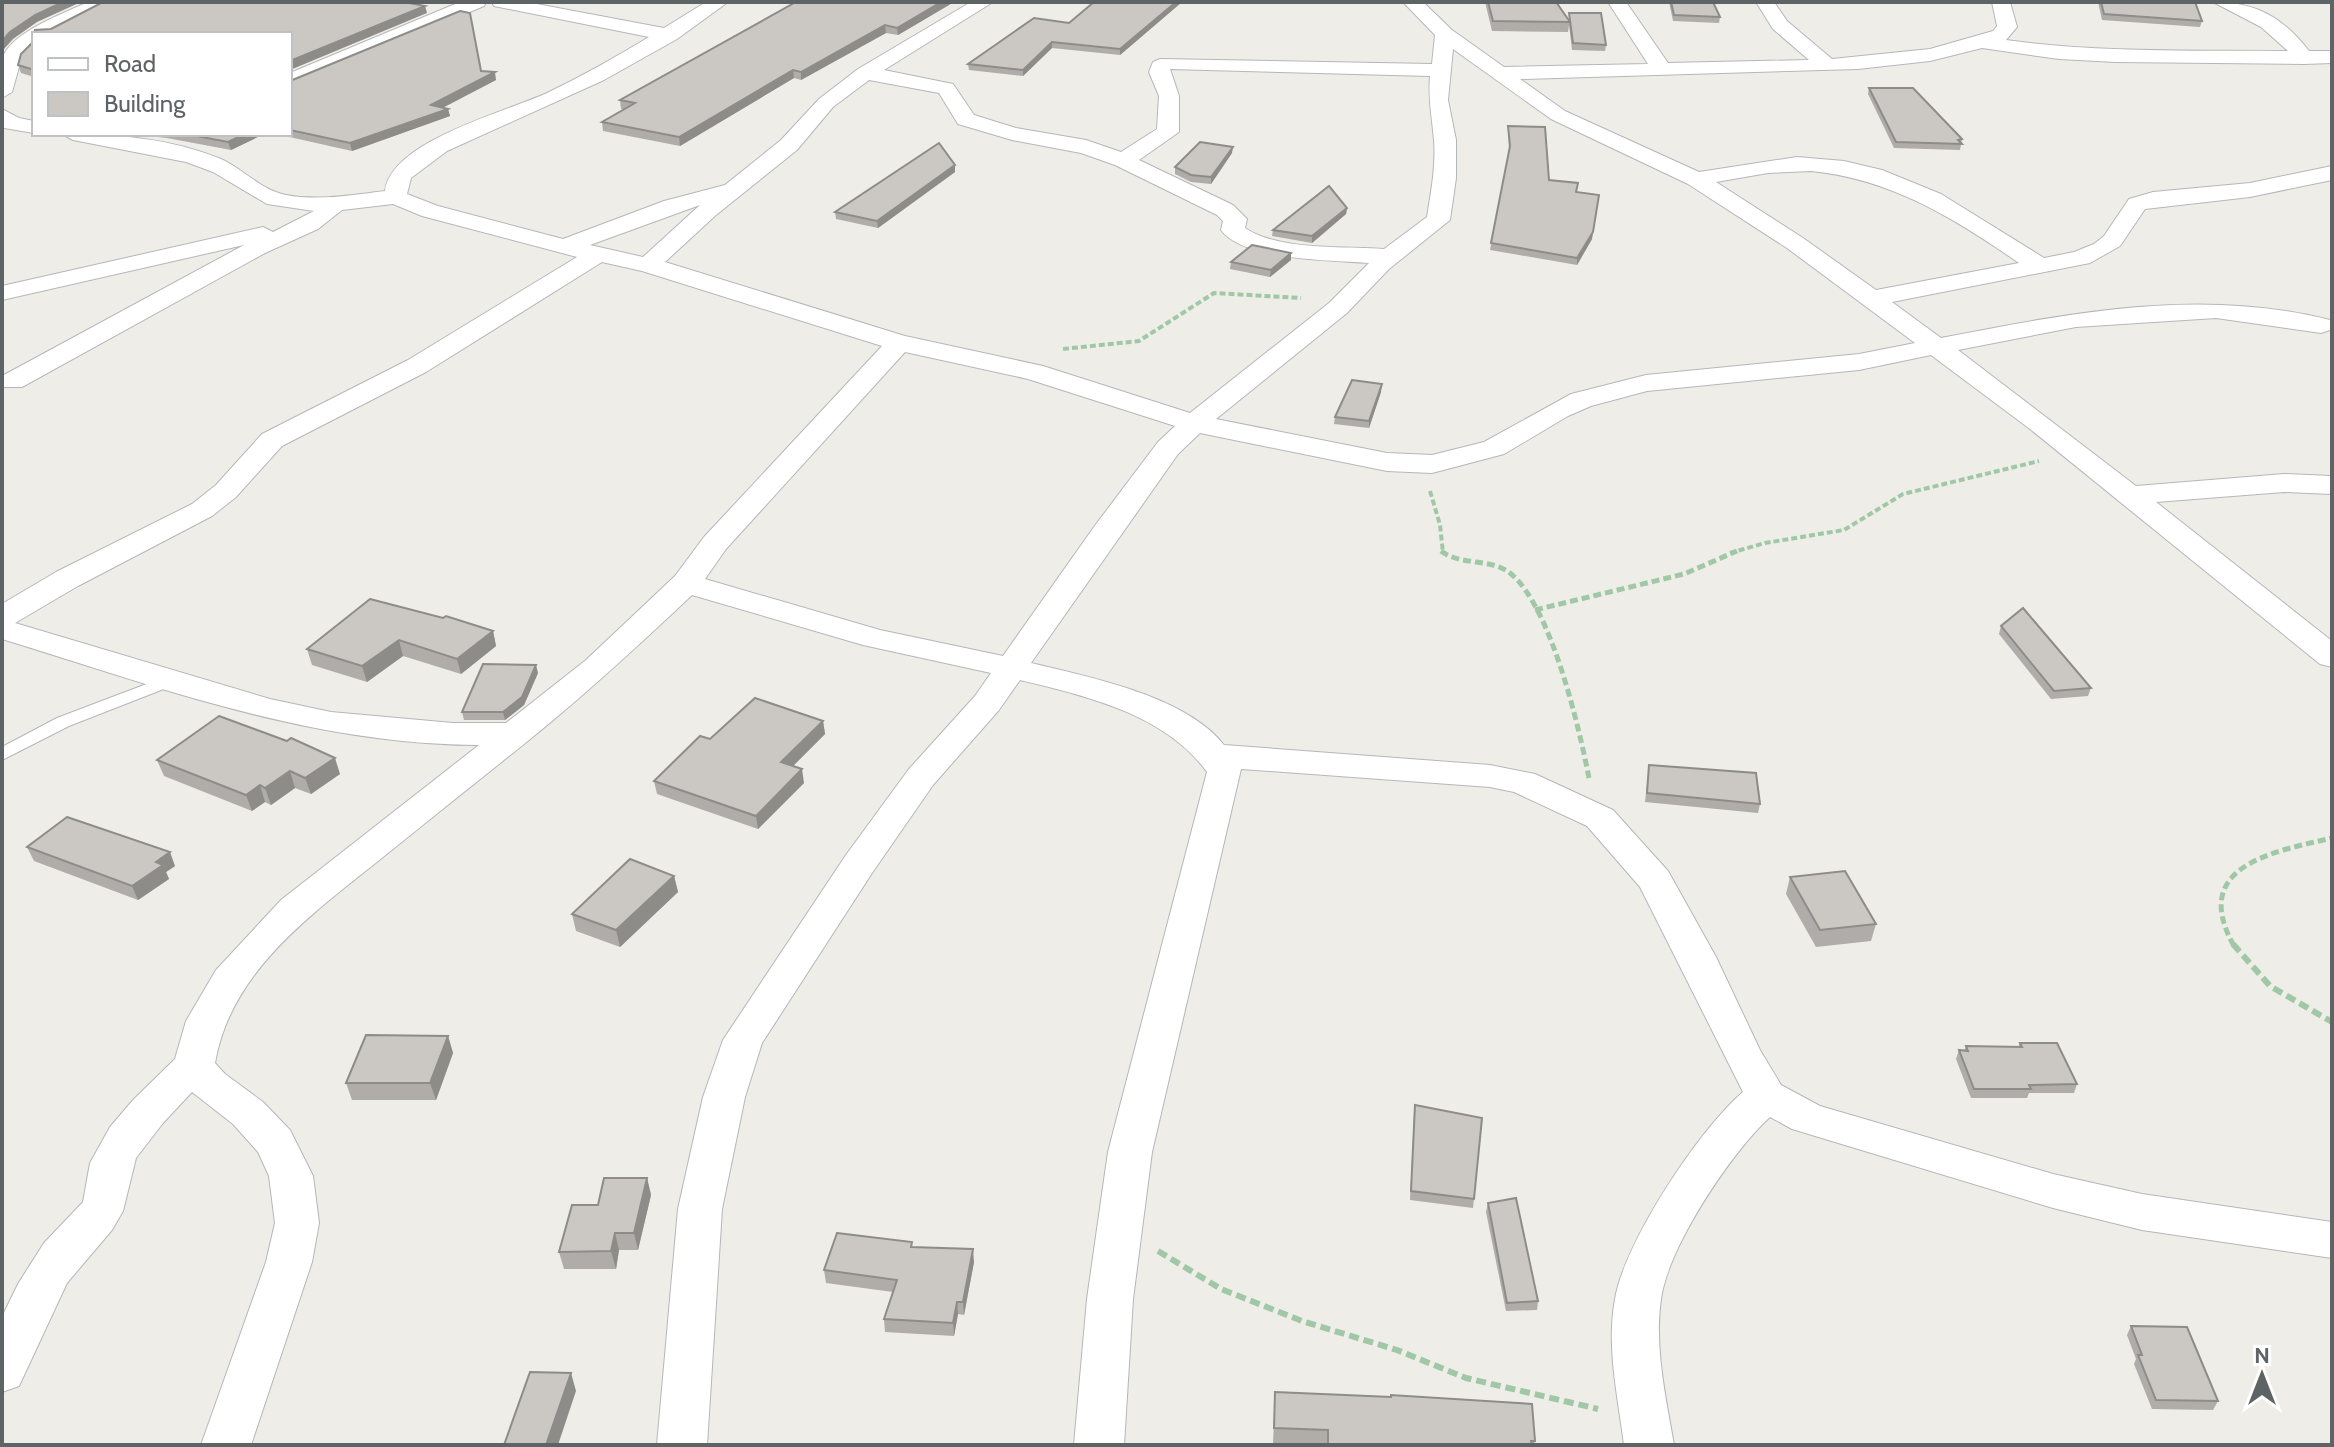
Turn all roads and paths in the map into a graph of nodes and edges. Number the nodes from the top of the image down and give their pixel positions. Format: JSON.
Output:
{"nodes":[{"id":1,"x":103,"y":2,"type":"edge"},
{"id":2,"x":477,"y":2,"type":"edge"},
{"id":3,"x":501,"y":2,"type":"edge"},
{"id":4,"x":719,"y":2,"type":"edge"},
{"id":5,"x":984,"y":2,"type":"edge"},
{"id":6,"x":1412,"y":2,"type":"edge"},
{"id":7,"x":1617,"y":2,"type":"edge"},
{"id":8,"x":1765,"y":2,"type":"edge"},
{"id":9,"x":2001,"y":2,"type":"edge"},
{"id":10,"x":2222,"y":2,"type":"edge"},
{"id":11,"x":42,"y":32,"type":"edge"},
{"id":12,"x":1445,"y":34,"type":"junction"},
{"id":13,"x":670,"y":35,"type":"junction"},
{"id":14,"x":32,"y":38,"type":"edge"},
{"id":15,"x":1982,"y":42,"type":"junction"},
{"id":16,"x":2332,"y":57,"type":"edge"},
{"id":17,"x":2304,"y":58,"type":"junction"},
{"id":18,"x":1827,"y":65,"type":"junction"},
{"id":19,"x":1661,"y":68,"type":"junction"},
{"id":20,"x":1443,"y":70,"type":"junction"},
{"id":21,"x":865,"y":73,"type":"junction"},
{"id":22,"x":1497,"y":73,"type":"junction"},
{"id":23,"x":292,"y":80,"type":"edge"},
{"id":24,"x":2,"y":92,"type":"edge"},
{"id":25,"x":2,"y":115,"type":"edge"},
{"id":26,"x":32,"y":127,"type":"edge"},
{"id":27,"x":85,"y":136,"type":"edge"},
{"id":28,"x":200,"y":136,"type":"edge"},
{"id":29,"x":174,"y":151,"type":"junction"},
{"id":30,"x":1123,"y":160,"type":"junction"},
{"id":31,"x":2332,"y":173,"type":"edge"},
{"id":32,"x":1696,"y":179,"type":"junction"},
{"id":33,"x":736,"y":188,"type":"junction"},
{"id":34,"x":396,"y":197,"type":"junction"},
{"id":35,"x":336,"y":203,"type":"junction"},
{"id":36,"x":311,"y":223,"type":"junction"},
{"id":37,"x":565,"y":247,"type":"junction"},
{"id":38,"x":598,"y":254,"type":"junction"},
{"id":39,"x":1389,"y":257,"type":"junction"},
{"id":40,"x":648,"y":265,"type":"junction"},
{"id":41,"x":2041,"y":267,"type":"junction"},
{"id":42,"x":2,"y":293,"type":"edge"},
{"id":43,"x":1870,"y":299,"type":"junction"},
{"id":44,"x":1346,"y":301,"type":"junction"},
{"id":45,"x":2321,"y":325,"type":"dead end"},
{"id":46,"x":899,"y":343,"type":"junction"},
{"id":47,"x":1934,"y":347,"type":"junction"},
{"id":48,"x":1018,"y":368,"type":"junction"},
{"id":49,"x":13,"y":381,"type":"dead end"},
{"id":50,"x":1194,"y":423,"type":"junction"},
{"id":51,"x":2075,"y":450,"type":"junction"},
{"id":52,"x":1418,"y":464,"type":"junction"},
{"id":53,"x":2332,"y":485,"type":"edge"},
{"id":54,"x":2129,"y":495,"type":"junction"},
{"id":55,"x":686,"y":583,"type":"junction"},
{"id":56,"x":1535,"y":610,"type":"junction"},
{"id":57,"x":2,"y":617,"type":"edge"},
{"id":58,"x":2,"y":629,"type":"edge"},
{"id":59,"x":2332,"y":657,"type":"edge"},
{"id":60,"x":1010,"y":669,"type":"junction"},
{"id":61,"x":173,"y":679,"type":"junction"},
{"id":62,"x":516,"y":734,"type":"junction"},
{"id":63,"x":2,"y":754,"type":"edge"},
{"id":64,"x":1219,"y":756,"type":"junction"},
{"id":65,"x":1600,"y":818,"type":"junction"},
{"id":66,"x":2332,"y":838,"type":"edge"},
{"id":67,"x":2332,"y":1022,"type":"edge"},
{"id":68,"x":194,"y":1066,"type":"junction"},
{"id":69,"x":1766,"y":1096,"type":"junction"},
{"id":70,"x":1119,"y":1228,"type":"junction"},
{"id":71,"x":2332,"y":1240,"type":"edge"},
{"id":72,"x":2,"y":1371,"type":"edge"},
{"id":73,"x":1646,"y":1430,"type":"edge"},
{"id":74,"x":226,"y":1445,"type":"edge"},
{"id":75,"x":682,"y":1445,"type":"edge"},
{"id":76,"x":1099,"y":1445,"type":"edge"}],
"edges":[{"from":1,"to":11,"type":"street"},
{"from":2,"to":23,"type":"street"},
{"from":3,"to":13,"type":"street"},
{"from":4,"to":13,"type":"street"},
{"from":5,"to":21,"type":"street"},
{"from":6,"to":12,"type":"street"},
{"from":7,"to":19,"type":"street"},
{"from":8,"to":18,"type":"street"},
{"from":9,"to":15,"type":"street"},
{"from":10,"to":17,"type":"street"},
{"from":12,"to":20,"type":"street"},
{"from":12,"to":22,"type":"street"},
{"from":13,"to":34,"type":"street"},
{"from":14,"to":24,"type":"street"},
{"from":15,"to":17,"type":"street"},
{"from":15,"to":18,"type":"street"},
{"from":16,"to":17,"type":"street"},
{"from":18,"to":19,"type":"street"},
{"from":19,"to":22,"type":"street"},
{"from":20,"to":30,"type":"street"},
{"from":20,"to":39,"type":"street"},
{"from":21,"to":30,"type":"street"},
{"from":21,"to":33,"type":"street"},
{"from":22,"to":32,"type":"street"},
{"from":25,"to":26,"type":"street"},
{"from":27,"to":29,"type":"street"},
{"from":28,"to":29,"type":"street"},
{"from":29,"to":35,"type":"street"},
{"from":30,"to":39,"type":"street"},
{"from":31,"to":41,"type":"street"},
{"from":32,"to":41,"type":"street"},
{"from":32,"to":43,"type":"street"},
{"from":33,"to":37,"type":"street"},
{"from":33,"to":40,"type":"street"},
{"from":34,"to":35,"type":"street"},
{"from":34,"to":37,"type":"street"},
{"from":35,"to":36,"type":"street"},
{"from":36,"to":42,"type":"street"},
{"from":36,"to":49,"type":"street"},
{"from":37,"to":38,"type":"street"},
{"from":38,"to":40,"type":"street"},
{"from":38,"to":57,"type":"street"},
{"from":39,"to":44,"type":"street"},
{"from":40,"to":46,"type":"street"},
{"from":41,"to":43,"type":"street"},
{"from":43,"to":47,"type":"street"},
{"from":44,"to":48,"type":"path"},
{"from":44,"to":50,"type":"street"},
{"from":45,"to":47,"type":"street"},
{"from":46,"to":48,"type":"street"},
{"from":46,"to":55,"type":"street"},
{"from":47,"to":51,"type":"street"},
{"from":47,"to":52,"type":"street"},
{"from":48,"to":50,"type":"street"},
{"from":50,"to":52,"type":"street"},
{"from":50,"to":60,"type":"street"},
{"from":51,"to":54,"type":"street"},
{"from":51,"to":56,"type":"path"},
{"from":52,"to":56,"type":"path"},
{"from":53,"to":54,"type":"street"},
{"from":54,"to":59,"type":"street"},
{"from":55,"to":60,"type":"street"},
{"from":55,"to":62,"type":"street"},
{"from":56,"to":65,"type":"path"},
{"from":58,"to":61,"type":"street"},
{"from":60,"to":64,"type":"street"},
{"from":60,"to":75,"type":"street"},
{"from":61,"to":62,"type":"street"},
{"from":61,"to":63,"type":"lane"},
{"from":62,"to":68,"type":"street"},
{"from":64,"to":65,"type":"street"},
{"from":64,"to":70,"type":"street"},
{"from":65,"to":69,"type":"street"},
{"from":66,"to":67,"type":"path"},
{"from":68,"to":72,"type":"street"},
{"from":68,"to":74,"type":"street"},
{"from":69,"to":71,"type":"street"},
{"from":69,"to":73,"type":"street"},
{"from":70,"to":73,"type":"path"},
{"from":70,"to":76,"type":"street"}]}
